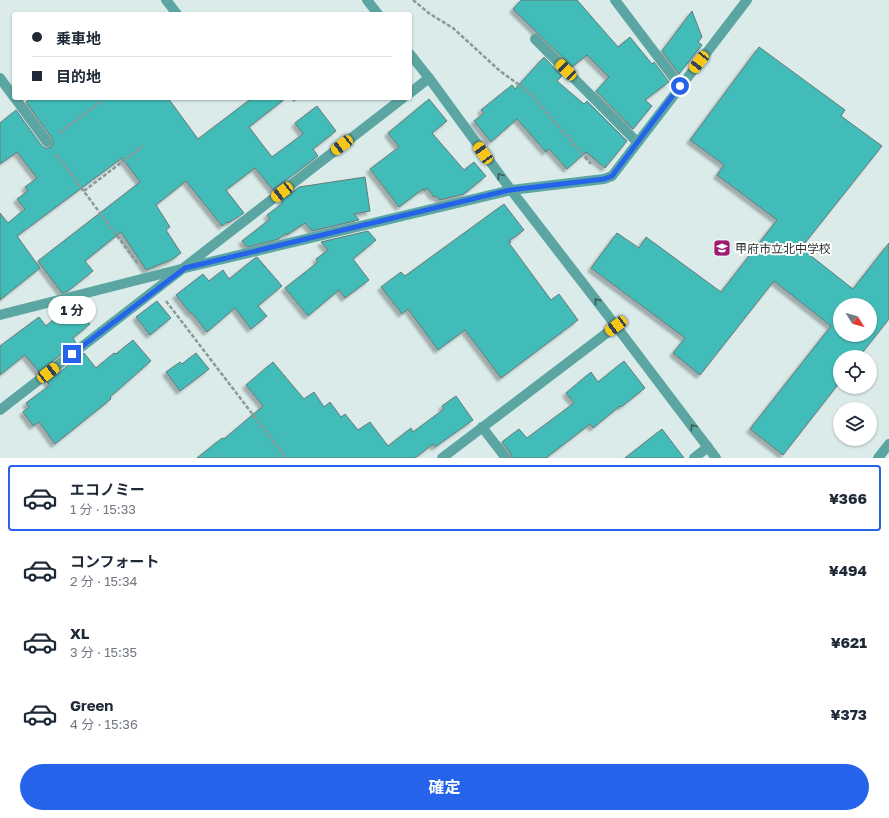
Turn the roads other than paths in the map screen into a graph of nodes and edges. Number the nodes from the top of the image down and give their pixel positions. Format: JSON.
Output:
{"nodes":[{"id":1,"x":166,"y":0,"type":"edge"},
{"id":2,"x":367,"y":0,"type":"edge"},
{"id":3,"x":616,"y":0,"type":"edge"},
{"id":4,"x":747,"y":0,"type":"edge"},
{"id":5,"x":175,"y":12,"type":"edge"},
{"id":6,"x":376,"y":12,"type":"edge"},
{"id":7,"x":535,"y":39,"type":"dead end"},
{"id":8,"x":412,"y":57,"type":"edge"},
{"id":9,"x":0,"y":78,"type":"edge"},
{"id":10,"x":429,"y":78,"type":"junction"},
{"id":11,"x":680,"y":86,"type":"junction"},
{"id":12,"x":412,"y":91,"type":"edge"},
{"id":13,"x":12,"y":94,"type":"edge"},
{"id":14,"x":16,"y":100,"type":"edge"},
{"id":15,"x":400,"y":100,"type":"edge"},
{"id":16,"x":47,"y":142,"type":"road end"},
{"id":17,"x":637,"y":142,"type":"junction"},
{"id":18,"x":510,"y":190,"type":"junction"},
{"id":19,"x":185,"y":268,"type":"junction"},
{"id":20,"x":0,"y":315,"type":"edge"},
{"id":21,"x":616,"y":326,"type":"junction"},
{"id":22,"x":0,"y":410,"type":"edge"},
{"id":23,"x":482,"y":427,"type":"junction"},
{"id":24,"x":889,"y":444,"type":"edge"},
{"id":25,"x":708,"y":447,"type":"junction"},
{"id":26,"x":442,"y":458,"type":"edge"},
{"id":27,"x":506,"y":458,"type":"edge"},
{"id":28,"x":694,"y":458,"type":"edge"},
{"id":29,"x":716,"y":458,"type":"edge"},
{"id":30,"x":878,"y":458,"type":"edge"}],
"edges":[{"from":1,"to":5,"type":"street"},
{"from":2,"to":6,"type":"street"},
{"from":3,"to":11,"type":"street"},
{"from":4,"to":11,"type":"street"},
{"from":7,"to":17,"type":"street"},
{"from":8,"to":10,"type":"street"},
{"from":9,"to":13,"type":"street"},
{"from":10,"to":12,"type":"street"},
{"from":18,"to":10,"type":"street","one_way":true},
{"from":11,"to":17,"type":"street"},
{"from":14,"to":16,"type":"street"},
{"from":15,"to":19,"type":"street"},
{"from":17,"to":18,"type":"street"},
{"from":18,"to":19,"type":"street"},
{"from":21,"to":18,"type":"street","one_way":true},
{"from":19,"to":20,"type":"street"},
{"from":19,"to":22,"type":"street"},
{"from":21,"to":23,"type":"street"},
{"from":25,"to":21,"type":"street","one_way":true},
{"from":23,"to":26,"type":"street"},
{"from":23,"to":27,"type":"street"},
{"from":24,"to":30,"type":"street"},
{"from":25,"to":28,"type":"street"},
{"from":25,"to":29,"type":"street"}]}
